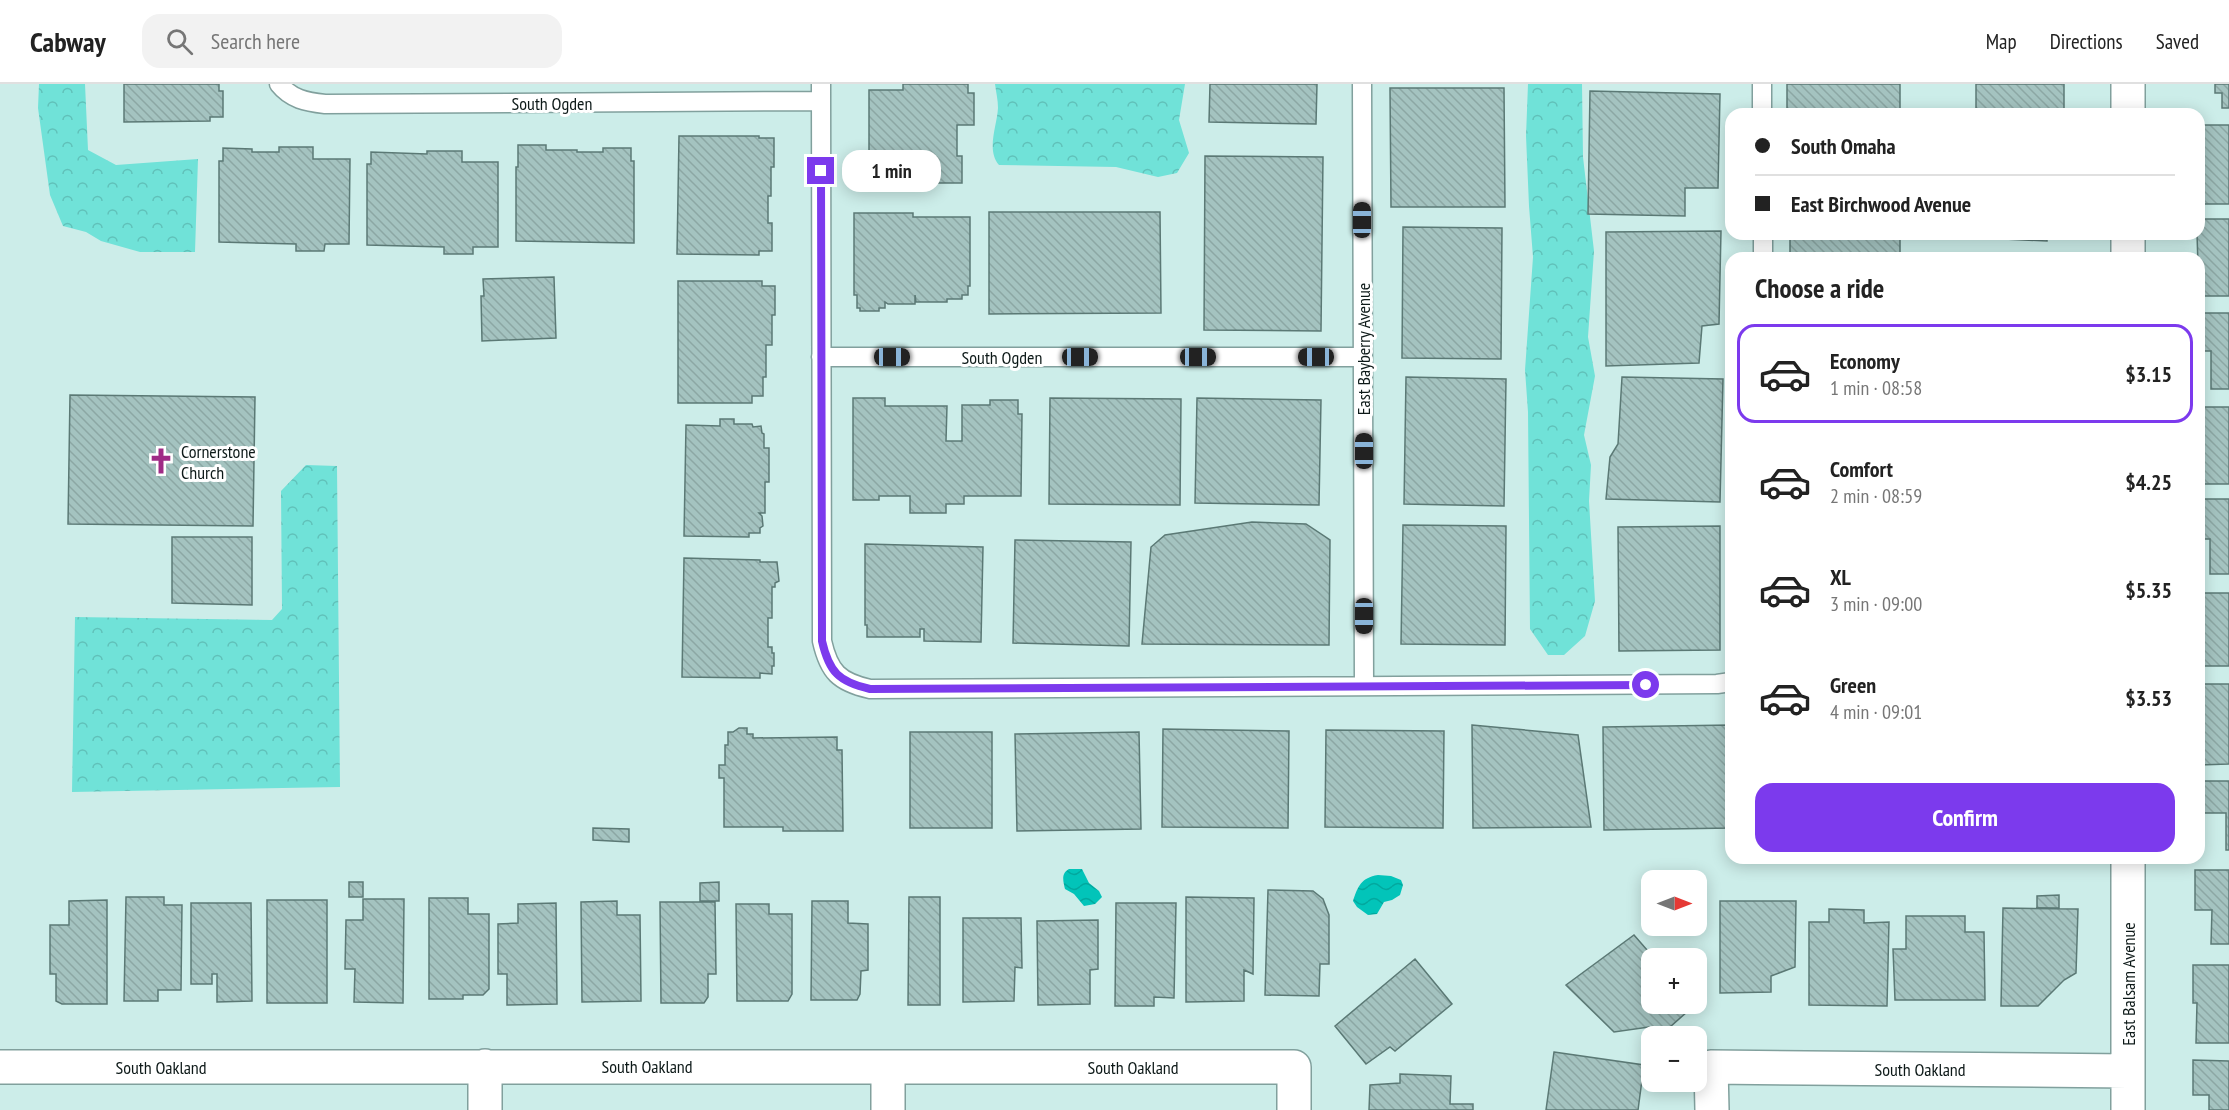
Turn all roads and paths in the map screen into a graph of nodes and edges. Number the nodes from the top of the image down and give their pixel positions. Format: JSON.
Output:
{"nodes":[{"id":1,"x":1362,"y":84,"type":"edge"},
{"id":2,"x":1762,"y":84,"type":"edge"},
{"id":3,"x":2128,"y":84,"type":"edge"},
{"id":4,"x":282,"y":88,"type":"edge"},
{"id":5,"x":821,"y":93,"type":"edge"},
{"id":6,"x":1762,"y":108,"type":"edge"},
{"id":7,"x":2128,"y":108,"type":"edge"},
{"id":8,"x":821,"y":357,"type":"junction"},
{"id":9,"x":1363,"y":357,"type":"junction"},
{"id":10,"x":1725,"y":683,"type":"edge"},
{"id":11,"x":1364,"y":686,"type":"junction"},
{"id":12,"x":2128,"y":864,"type":"edge"},
{"id":13,"x":485,"y":1066,"type":"junction"},
{"id":14,"x":0,"y":1067,"type":"edge"},
{"id":15,"x":888,"y":1067,"type":"junction"},
{"id":16,"x":2128,"y":1071,"type":"junction"},
{"id":17,"x":484,"y":1110,"type":"edge"},
{"id":18,"x":888,"y":1110,"type":"edge"},
{"id":19,"x":1294,"y":1110,"type":"edge"},
{"id":20,"x":1712,"y":1110,"type":"edge"},
{"id":21,"x":2128,"y":1110,"type":"edge"}],
"edges":[{"from":1,"to":9,"type":"lane","name":"East Bayberry Avenue"},
{"from":2,"to":6,"type":"lane"},
{"from":3,"to":7,"type":"street"},
{"from":4,"to":5,"type":"lane","name":"South Ogden"},
{"from":5,"to":8,"type":"lane"},
{"from":8,"to":9,"type":"lane","name":"South Ogden"},
{"from":8,"to":11,"type":"lane"},
{"from":9,"to":11,"type":"lane","name":"East Bayberry Avenue"},
{"from":10,"to":11,"type":"lane"},
{"from":12,"to":16,"type":"street","name":"East Balsam Avenue"},
{"from":13,"to":14,"type":"street","name":"South Oakland"},
{"from":13,"to":15,"type":"street","name":"South Oakland"},
{"from":13,"to":17,"type":"street"},
{"from":15,"to":18,"type":"street"},
{"from":15,"to":19,"type":"street","name":"South Oakland"},
{"from":16,"to":20,"type":"street","name":"South Oakland"},
{"from":16,"to":21,"type":"street","name":"East Balsam Avenue"}]}
